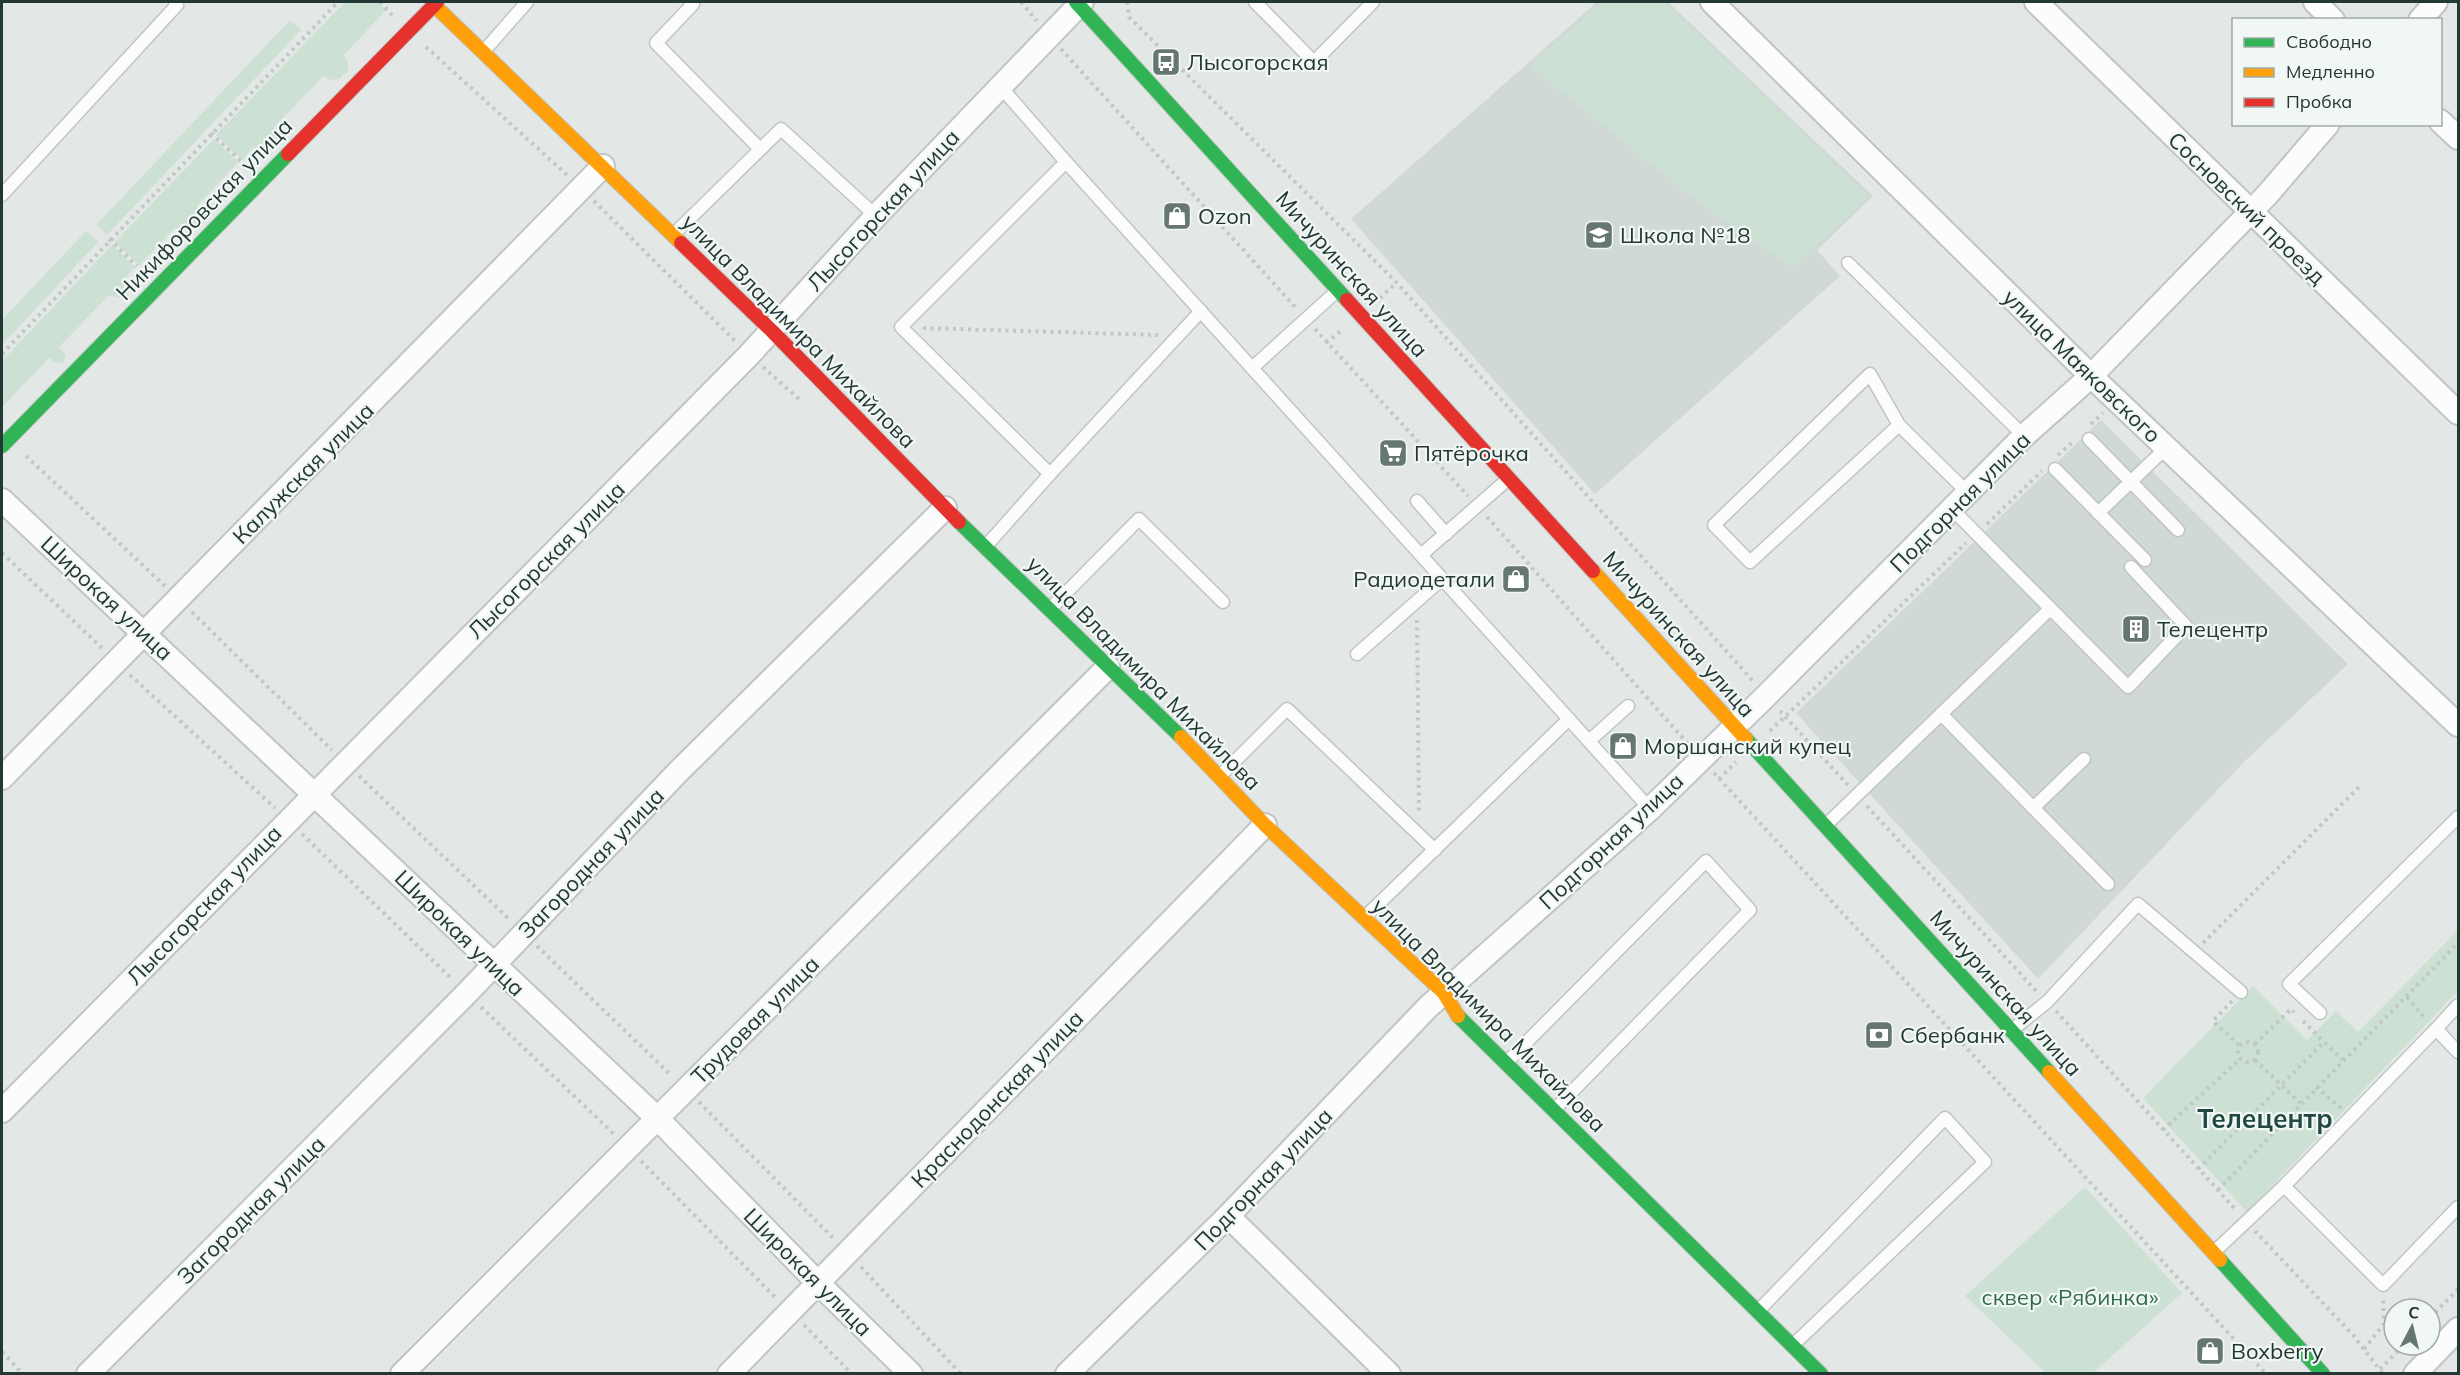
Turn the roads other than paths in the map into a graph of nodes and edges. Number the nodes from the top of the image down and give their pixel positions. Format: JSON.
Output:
{"nodes":[{"id":1,"x":175,"y":2,"type":"edge"},
{"id":2,"x":527,"y":2,"type":"edge"},
{"id":3,"x":690,"y":2,"type":"edge"},
{"id":4,"x":1255,"y":2,"type":"edge"},
{"id":5,"x":1372,"y":2,"type":"edge"},
{"id":6,"x":1712,"y":2,"type":"edge"},
{"id":7,"x":2036,"y":2,"type":"edge"},
{"id":8,"x":2315,"y":2,"type":"edge"},
{"id":9,"x":2436,"y":2,"type":"edge"},
{"id":10,"x":435,"y":3,"type":"edge"},
{"id":11,"x":1080,"y":3,"type":"edge"},
{"id":12,"x":2331,"y":18,"type":"edge"},
{"id":13,"x":2423,"y":18,"type":"edge"},
{"id":14,"x":483,"y":52,"type":"junction"},
{"id":15,"x":1000,"y":86,"type":"junction"},
{"id":16,"x":2442,"y":123,"type":"edge"},
{"id":17,"x":2326,"y":126,"type":"edge"},
{"id":18,"x":2458,"y":138,"type":"edge"},
{"id":19,"x":760,"y":149,"type":"junction"},
{"id":20,"x":1066,"y":162,"type":"junction"},
{"id":21,"x":603,"y":166,"type":"junction"},
{"id":22,"x":2,"y":195,"type":"edge"},
{"id":23,"x":2250,"y":212,"type":"junction"},
{"id":24,"x":876,"y":216,"type":"junction"},
{"id":25,"x":673,"y":235,"type":"junction"},
{"id":26,"x":1848,"y":264,"type":"dead end"},
{"id":27,"x":1338,"y":290,"type":"junction"},
{"id":28,"x":1200,"y":311,"type":"junction"},
{"id":29,"x":772,"y":332,"type":"junction"},
{"id":30,"x":1252,"y":368,"type":"junction"},
{"id":31,"x":2091,"y":376,"type":"junction"},
{"id":32,"x":2458,"y":413,"type":"edge"},
{"id":33,"x":1899,"y":425,"type":"junction"},
{"id":34,"x":2024,"y":436,"type":"junction"},
{"id":35,"x":2089,"y":440,"type":"dead end"},
{"id":36,"x":5,"y":443,"type":"edge"},
{"id":37,"x":2166,"y":447,"type":"junction"},
{"id":38,"x":2054,"y":464,"type":"road end"},
{"id":39,"x":1050,"y":474,"type":"junction"},
{"id":40,"x":1510,"y":477,"type":"junction"},
{"id":41,"x":2131,"y":482,"type":"junction"},
{"id":42,"x":1969,"y":494,"type":"junction"},
{"id":43,"x":2,"y":500,"type":"edge"},
{"id":44,"x":1417,"y":501,"type":"dead end"},
{"id":45,"x":945,"y":508,"type":"junction"},
{"id":46,"x":1953,"y":510,"type":"junction"},
{"id":47,"x":2098,"y":513,"type":"junction"},
{"id":48,"x":2178,"y":530,"type":"dead end"},
{"id":49,"x":1446,"y":534,"type":"junction"},
{"id":50,"x":985,"y":547,"type":"junction"},
{"id":51,"x":1421,"y":555,"type":"junction"},
{"id":52,"x":2145,"y":560,"type":"dead end"},
{"id":53,"x":2131,"y":567,"type":"dead end"},
{"id":54,"x":1442,"y":579,"type":"junction"},
{"id":55,"x":1223,"y":602,"type":"dead end"},
{"id":56,"x":2050,"y":609,"type":"junction"},
{"id":57,"x":1049,"y":610,"type":"junction"},
{"id":58,"x":145,"y":632,"type":"junction"},
{"id":59,"x":1356,"y":654,"type":"dead end"},
{"id":60,"x":1108,"y":667,"type":"junction"},
{"id":61,"x":1628,"y":706,"type":"dead end"},
{"id":62,"x":1941,"y":714,"type":"junction"},
{"id":63,"x":1569,"y":719,"type":"junction"},
{"id":64,"x":2458,"y":725,"type":"edge"},
{"id":65,"x":1734,"y":726,"type":"junction"},
{"id":66,"x":1589,"y":741,"type":"junction"},
{"id":67,"x":2084,"y":759,"type":"dead end"},
{"id":68,"x":1220,"y":775,"type":"junction"},
{"id":69,"x":2,"y":778,"type":"edge"},
{"id":70,"x":315,"y":794,"type":"junction"},
{"id":71,"x":2033,"y":808,"type":"junction"},
{"id":72,"x":1650,"y":809,"type":"junction"},
{"id":73,"x":2458,"y":818,"type":"edge"},
{"id":74,"x":1265,"y":825,"type":"junction"},
{"id":75,"x":1825,"y":825,"type":"junction"},
{"id":76,"x":1435,"y":850,"type":"junction"},
{"id":77,"x":2108,"y":884,"type":"dead end"},
{"id":78,"x":1364,"y":918,"type":"junction"},
{"id":79,"x":494,"y":965,"type":"junction"},
{"id":80,"x":2241,"y":992,"type":"road end"},
{"id":81,"x":1444,"y":993,"type":"junction"},
{"id":82,"x":2458,"y":1005,"type":"edge"},
{"id":83,"x":2320,"y":1013,"type":"dead end"},
{"id":84,"x":2436,"y":1029,"type":"junction"},
{"id":85,"x":2011,"y":1031,"type":"junction"},
{"id":86,"x":2458,"y":1052,"type":"edge"},
{"id":87,"x":1505,"y":1064,"type":"junction"},
{"id":88,"x":2,"y":1111,"type":"edge"},
{"id":89,"x":1553,"y":1111,"type":"junction"},
{"id":90,"x":656,"y":1117,"type":"junction"},
{"id":91,"x":2284,"y":1186,"type":"junction"},
{"id":92,"x":2458,"y":1207,"type":"edge"},
{"id":93,"x":1228,"y":1216,"type":"junction"},
{"id":94,"x":2213,"y":1253,"type":"junction"},
{"id":95,"x":818,"y":1283,"type":"junction"},
{"id":96,"x":1757,"y":1312,"type":"junction"},
{"id":97,"x":2458,"y":1329,"type":"edge"},
{"id":98,"x":1793,"y":1346,"type":"junction"},
{"id":99,"x":88,"y":1374,"type":"edge"},
{"id":100,"x":402,"y":1374,"type":"edge"},
{"id":101,"x":729,"y":1374,"type":"edge"},
{"id":102,"x":911,"y":1374,"type":"edge"},
{"id":103,"x":1067,"y":1374,"type":"edge"},
{"id":104,"x":1389,"y":1374,"type":"edge"},
{"id":105,"x":1821,"y":1374,"type":"edge"},
{"id":106,"x":2323,"y":1374,"type":"edge"},
{"id":107,"x":2415,"y":1374,"type":"edge"}],
"edges":[{"from":1,"to":22,"type":"lane"},
{"from":2,"to":14,"type":"lane"},
{"from":3,"to":19,"type":"lane"},
{"from":4,"to":5,"type":"lane"},
{"from":6,"to":31,"type":"street","name":"улица Маяковского"},
{"from":7,"to":23,"type":"street","name":"Сосновский проезд"},
{"from":8,"to":12,"type":"street"},
{"from":9,"to":13,"type":"street"},
{"from":10,"to":14,"type":"main road","name":"улица Владимира Михайлова"},
{"from":10,"to":36,"type":"main road","name":"Никифоровская улица"},
{"from":11,"to":15,"type":"street","name":"Лысогорская улица"},
{"from":11,"to":27,"type":"main road","name":"Мичуринская улица"},
{"from":14,"to":21,"type":"main road","name":"улица Владимира Михайлова"},
{"from":15,"to":20,"type":"lane"},
{"from":15,"to":24,"type":"street","name":"Лысогорская улица"},
{"from":16,"to":18,"type":"street"},
{"from":17,"to":23,"type":"street","name":"Подгорная улица"},
{"from":19,"to":24,"type":"lane"},
{"from":19,"to":25,"type":"lane"},
{"from":20,"to":28,"type":"lane"},
{"from":20,"to":39,"type":"lane"},
{"from":21,"to":25,"type":"main road","name":"улица Владимира Михайлова"},
{"from":21,"to":58,"type":"street","name":"Калужская улица"},
{"from":23,"to":31,"type":"street","name":"Подгорная улица"},
{"from":23,"to":32,"type":"street","name":"Сосновский проезд"},
{"from":24,"to":29,"type":"street","name":"Лысогорская улица"},
{"from":25,"to":29,"type":"main road","name":"улица Владимира Михайлова"},
{"from":26,"to":34,"type":"lane"},
{"from":27,"to":30,"type":"lane"},
{"from":27,"to":40,"type":"main road","name":"Мичуринская улица"},
{"from":28,"to":30,"type":"lane"},
{"from":28,"to":39,"type":"lane"},
{"from":29,"to":45,"type":"main road","name":"улица Владимира Михайлова"},
{"from":29,"to":70,"type":"street","name":"Лысогорская улица"},
{"from":30,"to":51,"type":"lane"},
{"from":31,"to":34,"type":"street","name":"Подгорная улица"},
{"from":31,"to":37,"type":"street","name":"улица Маяковского"},
{"from":33,"to":33,"type":"lane"},
{"from":33,"to":42,"type":"lane"},
{"from":34,"to":42,"type":"street","name":"Подгорная улица"},
{"from":35,"to":41,"type":"lane"},
{"from":37,"to":41,"type":"lane"},
{"from":37,"to":64,"type":"street","name":"улица Маяковского"},
{"from":38,"to":47,"type":"lane"},
{"from":39,"to":50,"type":"lane"},
{"from":40,"to":49,"type":"lane"},
{"from":40,"to":65,"type":"main road","name":"Мичуринская улица"},
{"from":41,"to":47,"type":"lane"},
{"from":41,"to":48,"type":"lane"},
{"from":42,"to":46,"type":"street","name":"Подгорная улица"},
{"from":43,"to":58,"type":"street","name":"Широкая улица"},
{"from":44,"to":49,"type":"lane"},
{"from":45,"to":50,"type":"main road","name":"улица Владимира Михайлова"},
{"from":45,"to":79,"type":"street","name":"Загородная улица"},
{"from":46,"to":56,"type":"lane"},
{"from":46,"to":65,"type":"street","name":"Подгорная улица"},
{"from":47,"to":52,"type":"lane"},
{"from":49,"to":51,"type":"lane"},
{"from":50,"to":57,"type":"main road","name":"улица Владимира Михайлова"},
{"from":51,"to":54,"type":"lane"},
{"from":53,"to":56,"type":"lane"},
{"from":54,"to":59,"type":"lane"},
{"from":54,"to":63,"type":"lane"},
{"from":55,"to":57,"type":"lane"},
{"from":56,"to":62,"type":"lane"},
{"from":57,"to":60,"type":"main road","name":"улица Владимира Михайлова"},
{"from":58,"to":69,"type":"street","name":"Калужская улица"},
{"from":58,"to":70,"type":"street","name":"Широкая улица"},
{"from":60,"to":68,"type":"main road","name":"улица Владимира Михайлова"},
{"from":60,"to":90,"type":"street","name":"Трудовая улица"},
{"from":61,"to":66,"type":"lane"},
{"from":62,"to":71,"type":"lane"},
{"from":62,"to":75,"type":"lane"},
{"from":63,"to":66,"type":"lane"},
{"from":63,"to":76,"type":"lane"},
{"from":65,"to":72,"type":"street","name":"Подгорная улица"},
{"from":65,"to":75,"type":"main road","name":"Мичуринская улица"},
{"from":66,"to":72,"type":"lane"},
{"from":67,"to":71,"type":"lane"},
{"from":68,"to":74,"type":"main road","name":"улица Владимира Михайлова"},
{"from":68,"to":76,"type":"lane"},
{"from":70,"to":79,"type":"street","name":"Широкая улица"},
{"from":70,"to":88,"type":"street","name":"Лысогорская улица"},
{"from":71,"to":77,"type":"lane"},
{"from":72,"to":81,"type":"street","name":"Подгорная улица"},
{"from":73,"to":83,"type":"lane"},
{"from":74,"to":78,"type":"main road","name":"улица Владимира Михайлова"},
{"from":74,"to":95,"type":"street","name":"Краснодонская улица"},
{"from":75,"to":85,"type":"main road","name":"Мичуринская улица"},
{"from":76,"to":78,"type":"lane"},
{"from":78,"to":81,"type":"main road","name":"улица Владимира Михайлова"},
{"from":79,"to":90,"type":"street","name":"Широкая улица"},
{"from":79,"to":99,"type":"street","name":"Загородная улица"},
{"from":80,"to":85,"type":"lane"},
{"from":81,"to":87,"type":"main road","name":"улица Владимира Михайлова"},
{"from":81,"to":93,"type":"street","name":"Подгорная улица"},
{"from":82,"to":84,"type":"lane"},
{"from":84,"to":86,"type":"lane"},
{"from":84,"to":91,"type":"lane"},
{"from":85,"to":94,"type":"main road","name":"Мичуринская улица"},
{"from":87,"to":89,"type":"main road","name":"улица Владимира Михайлова"},
{"from":87,"to":89,"type":"lane"},
{"from":89,"to":96,"type":"main road","name":"улица Владимира Михайлова"},
{"from":90,"to":95,"type":"street","name":"Широкая улица"},
{"from":90,"to":100,"type":"street","name":"Трудовая улица"},
{"from":91,"to":92,"type":"lane"},
{"from":91,"to":94,"type":"lane"},
{"from":93,"to":103,"type":"street","name":"Подгорная улица"},
{"from":93,"to":104,"type":"street"},
{"from":94,"to":106,"type":"main road","name":"Мичуринская улица"},
{"from":95,"to":101,"type":"street","name":"Краснодонская улица"},
{"from":95,"to":102,"type":"street","name":"Широкая улица"},
{"from":96,"to":98,"type":"main road","name":"улица Владимира Михайлова"},
{"from":96,"to":98,"type":"lane"},
{"from":97,"to":107,"type":"street"},
{"from":98,"to":105,"type":"main road","name":"улица Владимира Михайлова"}]}
